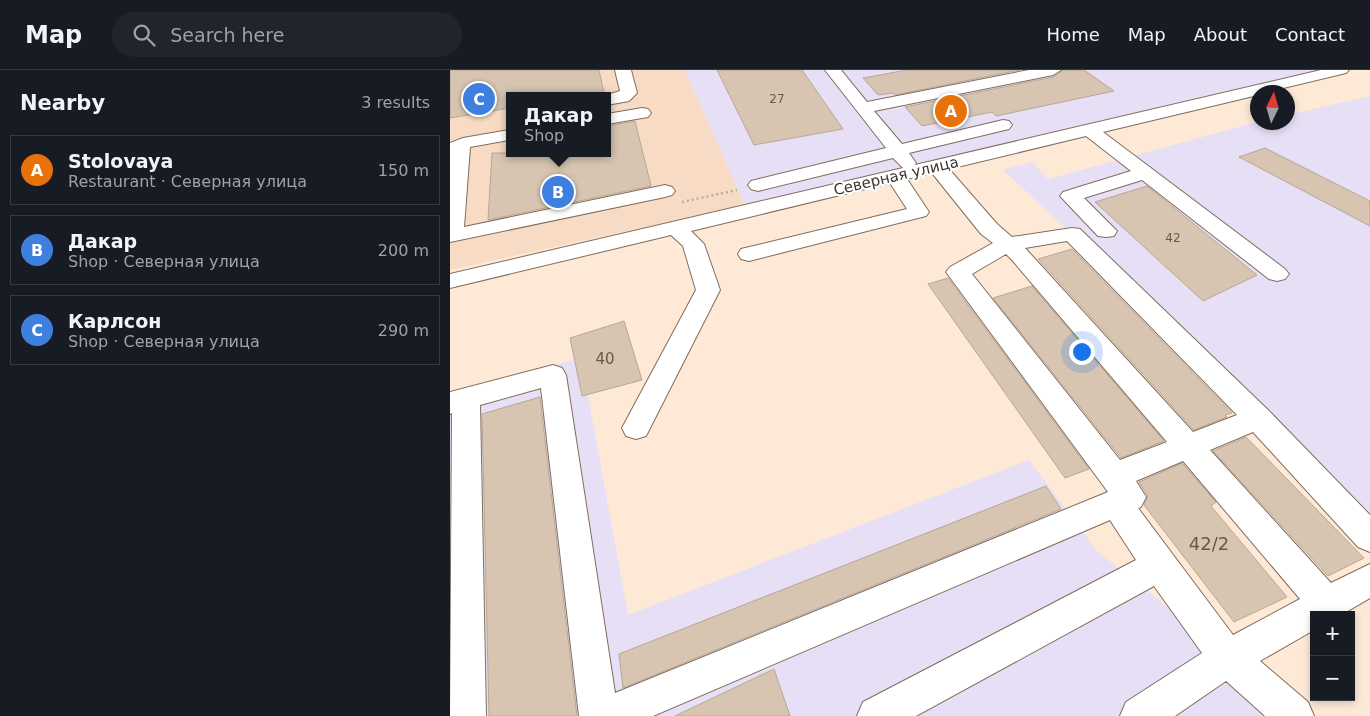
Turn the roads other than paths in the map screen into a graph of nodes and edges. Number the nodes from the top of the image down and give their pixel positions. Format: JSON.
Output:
{"nodes":[{"id":1,"x":623,"y":70,"type":"edge"},
{"id":2,"x":833,"y":70,"type":"edge"},
{"id":3,"x":1053,"y":70,"type":"edge"},
{"id":4,"x":1341,"y":70,"type":"edge"},
{"id":5,"x":995,"y":75,"type":"edge"},
{"id":6,"x":611,"y":99,"type":"edge"},
{"id":7,"x":862,"y":108,"type":"junction"},
{"id":8,"x":642,"y":112,"type":"dead end"},
{"id":9,"x":611,"y":117,"type":"edge"},
{"id":10,"x":1003,"y":125,"type":"dead end"},
{"id":11,"x":1090,"y":130,"type":"junction"},
{"id":12,"x":506,"y":136,"type":"edge"},
{"id":13,"x":456,"y":148,"type":"edge"},
{"id":14,"x":896,"y":150,"type":"junction"},
{"id":15,"x":915,"y":171,"type":"junction"},
{"id":16,"x":1144,"y":173,"type":"junction"},
{"id":17,"x":758,"y":185,"type":"dead end"},
{"id":18,"x":665,"y":192,"type":"dead end"},
{"id":19,"x":452,"y":217,"type":"edge"},
{"id":20,"x":676,"y":228,"type":"junction"},
{"id":21,"x":1106,"y":231,"type":"dead end"},
{"id":22,"x":1008,"y":244,"type":"junction"},
{"id":23,"x":749,"y":254,"type":"dead end"},
{"id":24,"x":1277,"y":274,"type":"dead end"},
{"id":25,"x":450,"y":281,"type":"edge"},
{"id":26,"x":458,"y":401,"type":"edge"},
{"id":27,"x":1258,"y":418,"type":"junction"},
{"id":28,"x":636,"y":428,"type":"dead end"},
{"id":29,"x":1190,"y":446,"type":"junction"},
{"id":30,"x":1115,"y":490,"type":"junction"},
{"id":31,"x":1370,"y":537,"type":"edge"},
{"id":32,"x":1159,"y":565,"type":"junction"},
{"id":33,"x":1370,"y":580,"type":"edge"},
{"id":34,"x":1327,"y":604,"type":"junction"},
{"id":35,"x":1228,"y":658,"type":"junction"},
{"id":36,"x":466,"y":716,"type":"edge"},
{"id":37,"x":599,"y":716,"type":"edge"},
{"id":38,"x":607,"y":716,"type":"edge"},
{"id":39,"x":878,"y":716,"type":"edge"},
{"id":40,"x":1140,"y":716,"type":"edge"},
{"id":41,"x":1294,"y":716,"type":"edge"}],
"edges":[{"from":1,"to":6,"type":"street"},
{"from":2,"to":7,"type":"street"},
{"from":3,"to":5,"type":"street"},
{"from":4,"to":11,"type":"street","name":"Северная улица"},
{"from":5,"to":7,"type":"street"},
{"from":7,"to":14,"type":"street"},
{"from":8,"to":9,"type":"street"},
{"from":10,"to":14,"type":"street"},
{"from":11,"to":15,"type":"street","name":"Северная улица"},
{"from":11,"to":16,"type":"street"},
{"from":12,"to":13,"type":"street"},
{"from":13,"to":19,"type":"street"},
{"from":14,"to":15,"type":"street"},
{"from":14,"to":17,"type":"street"},
{"from":15,"to":20,"type":"street","name":"Северная улица"},
{"from":15,"to":22,"type":"street"},
{"from":15,"to":23,"type":"street"},
{"from":16,"to":21,"type":"street"},
{"from":16,"to":24,"type":"street"},
{"from":18,"to":19,"type":"street"},
{"from":20,"to":25,"type":"street","name":"Северная улица"},
{"from":20,"to":28,"type":"street"},
{"from":22,"to":27,"type":"street"},
{"from":22,"to":29,"type":"street"},
{"from":22,"to":30,"type":"street"},
{"from":26,"to":36,"type":"street"},
{"from":26,"to":37,"type":"street"},
{"from":27,"to":29,"type":"street"},
{"from":27,"to":31,"type":"street"},
{"from":29,"to":30,"type":"street"},
{"from":29,"to":34,"type":"street"},
{"from":30,"to":32,"type":"street"},
{"from":30,"to":38,"type":"street"},
{"from":32,"to":35,"type":"street"},
{"from":32,"to":39,"type":"street"},
{"from":33,"to":34,"type":"street"},
{"from":34,"to":35,"type":"street"},
{"from":35,"to":40,"type":"street"},
{"from":35,"to":41,"type":"street"}]}
